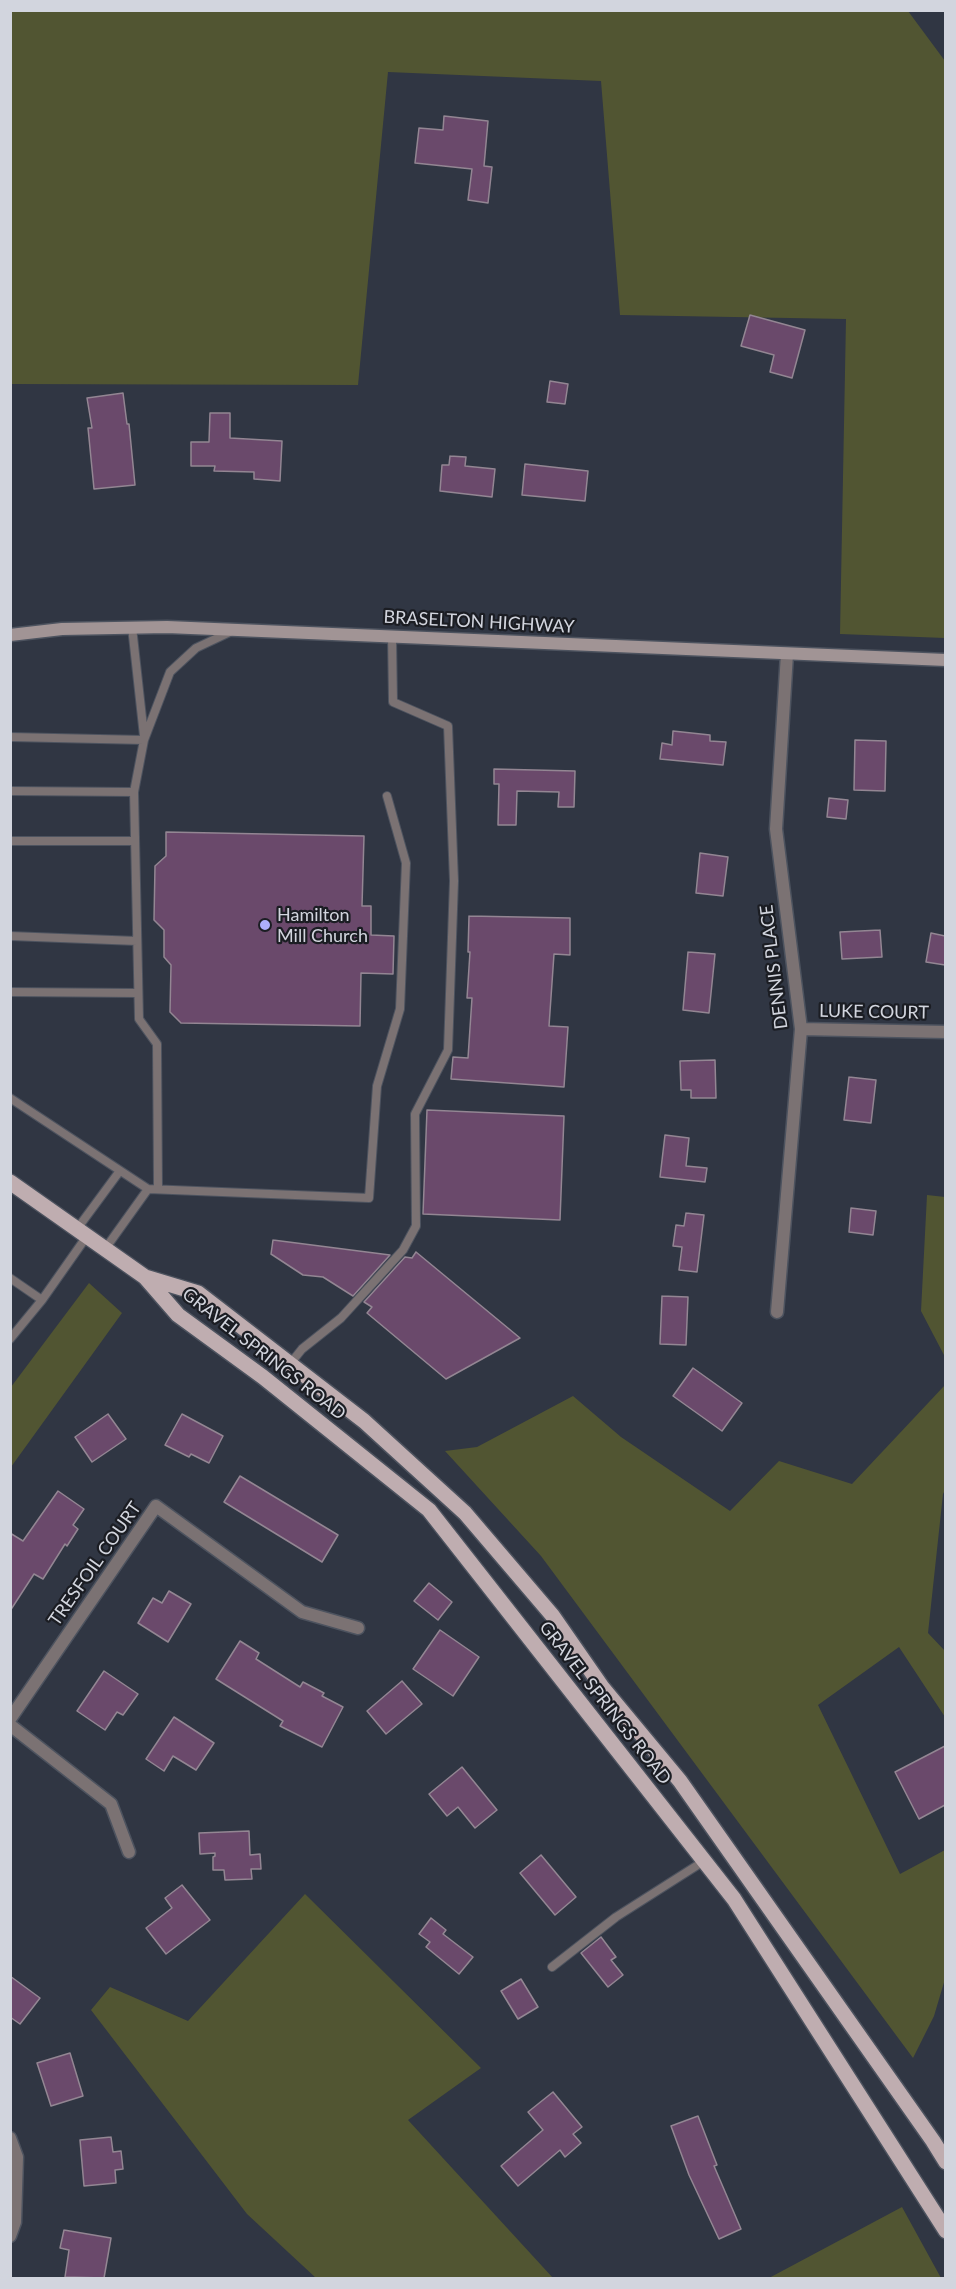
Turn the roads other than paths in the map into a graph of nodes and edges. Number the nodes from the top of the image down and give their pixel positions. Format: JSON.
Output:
{"nodes":[{"id":1,"x":132,"y":627,"type":"junction"},
{"id":2,"x":234,"y":630,"type":"junction"},
{"id":3,"x":10,"y":635,"type":"edge"},
{"id":4,"x":392,"y":636,"type":"junction"},
{"id":5,"x":787,"y":654,"type":"junction"},
{"id":6,"x":945,"y":660,"type":"edge"},
{"id":7,"x":10,"y":736,"type":"edge"},
{"id":8,"x":144,"y":740,"type":"junction"},
{"id":9,"x":10,"y":791,"type":"edge"},
{"id":10,"x":134,"y":792,"type":"junction"},
{"id":11,"x":387,"y":796,"type":"dead end"},
{"id":12,"x":10,"y":841,"type":"edge"},
{"id":13,"x":135,"y":841,"type":"junction"},
{"id":14,"x":10,"y":936,"type":"edge"},
{"id":15,"x":137,"y":941,"type":"junction"},
{"id":16,"x":10,"y":992,"type":"edge"},
{"id":17,"x":138,"y":993,"type":"junction"},
{"id":18,"x":801,"y":1029,"type":"junction"},
{"id":19,"x":945,"y":1032,"type":"edge"},
{"id":20,"x":10,"y":1098,"type":"edge"},
{"id":21,"x":119,"y":1172,"type":"junction"},
{"id":22,"x":10,"y":1182,"type":"edge"},
{"id":23,"x":148,"y":1189,"type":"junction"},
{"id":24,"x":158,"y":1189,"type":"junction"},
{"id":25,"x":82,"y":1232,"type":"junction"},
{"id":26,"x":105,"y":1249,"type":"junction"},
{"id":27,"x":145,"y":1277,"type":"junction"},
{"id":28,"x":10,"y":1278,"type":"edge"},
{"id":29,"x":42,"y":1300,"type":"junction"},
{"id":30,"x":777,"y":1312,"type":"dead end"},
{"id":31,"x":10,"y":1339,"type":"edge"},
{"id":32,"x":290,"y":1364,"type":"junction"},
{"id":33,"x":358,"y":1628,"type":"dead end"},
{"id":34,"x":10,"y":1719,"type":"edge"},
{"id":35,"x":10,"y":1725,"type":"edge"},
{"id":36,"x":129,"y":1852,"type":"dead end"},
{"id":37,"x":704,"y":1861,"type":"junction"},
{"id":38,"x":552,"y":1967,"type":"dead end"},
{"id":39,"x":10,"y":2138,"type":"edge"},
{"id":40,"x":945,"y":2162,"type":"edge"},
{"id":41,"x":945,"y":2231,"type":"edge"},
{"id":42,"x":10,"y":2236,"type":"edge"}],
"edges":[{"from":1,"to":2,"type":"main road","name":"BRASELTON HIGHWAY"},
{"from":1,"to":3,"type":"main road","name":"BRASELTON HIGHWAY"},
{"from":1,"to":8,"type":"lane"},
{"from":2,"to":4,"type":"main road","name":"BRASELTON HIGHWAY"},
{"from":2,"to":8,"type":"lane"},
{"from":4,"to":5,"type":"main road","name":"BRASELTON HIGHWAY"},
{"from":4,"to":32,"type":"lane"},
{"from":5,"to":6,"type":"main road","name":"BRASELTON HIGHWAY"},
{"from":5,"to":18,"type":"street","name":"DENNIS PLACE"},
{"from":7,"to":8,"type":"lane"},
{"from":8,"to":10,"type":"lane"},
{"from":9,"to":10,"type":"lane"},
{"from":10,"to":13,"type":"lane"},
{"from":11,"to":24,"type":"lane"},
{"from":12,"to":13,"type":"lane"},
{"from":13,"to":15,"type":"lane"},
{"from":14,"to":15,"type":"lane"},
{"from":15,"to":17,"type":"lane"},
{"from":16,"to":17,"type":"lane"},
{"from":17,"to":24,"type":"lane"},
{"from":18,"to":19,"type":"street","name":"LUKE COURT"},
{"from":18,"to":30,"type":"street","name":"DENNIS PLACE"},
{"from":20,"to":21,"type":"lane"},
{"from":21,"to":23,"type":"lane"},
{"from":21,"to":25,"type":"lane"},
{"from":22,"to":25,"type":"main road","name":"GRAVEL SPRINGS ROAD"},
{"from":23,"to":24,"type":"lane"},
{"from":23,"to":26,"type":"lane"},
{"from":25,"to":26,"type":"main road","name":"GRAVEL SPRINGS ROAD"},
{"from":25,"to":29,"type":"lane"},
{"from":26,"to":27,"type":"main road","name":"GRAVEL SPRINGS ROAD"},
{"from":27,"to":32,"type":"main road","name":"GRAVEL SPRINGS ROAD"},
{"from":27,"to":37,"type":"main road","name":"GRAVEL SPRINGS ROAD"},
{"from":28,"to":29,"type":"lane"},
{"from":29,"to":31,"type":"lane"},
{"from":32,"to":40,"type":"main road","name":"GRAVEL SPRINGS ROAD"},
{"from":33,"to":34,"type":"street","name":"TRESFOIL COURT"},
{"from":35,"to":36,"type":"street"},
{"from":37,"to":38,"type":"lane"},
{"from":37,"to":41,"type":"main road","name":"GRAVEL SPRINGS ROAD"},
{"from":39,"to":42,"type":"street"}]}
